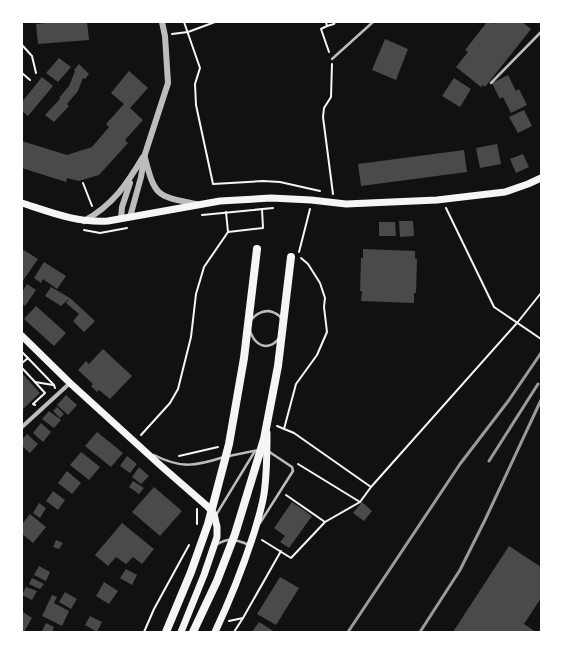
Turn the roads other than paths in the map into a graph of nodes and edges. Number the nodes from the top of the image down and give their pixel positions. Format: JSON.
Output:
{"nodes":[{"id":1,"x":162,"y":22,"type":"edge"},
{"id":2,"x":373,"y":22,"type":"edge"},
{"id":3,"x":541,"y":32,"type":"edge"},
{"id":4,"x":332,"y":59,"type":"road end"},
{"id":5,"x":491,"y":83,"type":"dead end"},
{"id":6,"x":145,"y":154,"type":"junction"},
{"id":7,"x":132,"y":177,"type":"junction"},
{"id":8,"x":541,"y":178,"type":"edge"},
{"id":9,"x":22,"y":203,"type":"edge"},
{"id":10,"x":196,"y":204,"type":"junction"},
{"id":11,"x":130,"y":217,"type":"junction"},
{"id":12,"x":121,"y":219,"type":"junction"},
{"id":13,"x":83,"y":221,"type":"junction"},
{"id":14,"x":257,"y":249,"type":"dead end"},
{"id":15,"x":291,"y":257,"type":"dead end"},
{"id":16,"x":248,"y":324,"type":"junction"},
{"id":17,"x":283,"y":331,"type":"junction"},
{"id":18,"x":22,"y":336,"type":"edge"},
{"id":19,"x":70,"y":383,"type":"junction"},
{"id":20,"x":267,"y":422,"type":"junction"},
{"id":21,"x":22,"y":427,"type":"edge"},
{"id":22,"x":142,"y":449,"type":"junction"},
{"id":23,"x":255,"y":450,"type":"junction"},
{"id":24,"x":215,"y":517,"type":"junction"},
{"id":25,"x":214,"y":547,"type":"junction"},
{"id":26,"x":166,"y":632,"type":"edge"},
{"id":27,"x":181,"y":632,"type":"edge"},
{"id":28,"x":193,"y":632,"type":"edge"},
{"id":29,"x":215,"y":632,"type":"edge"}],
"edges":[{"from":1,"to":6,"type":"street"},
{"from":2,"to":4,"type":"lane"},
{"from":3,"to":5,"type":"lane"},
{"from":6,"to":7,"type":"street"},
{"from":6,"to":10,"type":"street"},
{"from":6,"to":11,"type":"street"},
{"from":7,"to":12,"type":"street"},
{"from":7,"to":13,"type":"street"},
{"from":8,"to":10,"type":"main road"},
{"from":9,"to":13,"type":"main road"},
{"from":10,"to":11,"type":"main road"},
{"from":11,"to":12,"type":"main road"},
{"from":12,"to":13,"type":"main road"},
{"from":14,"to":16,"type":"main road"},
{"from":15,"to":17,"type":"main road"},
{"from":16,"to":17,"type":"lane"},
{"from":16,"to":17,"type":"lane"},
{"from":16,"to":26,"type":"main road"},
{"from":17,"to":20,"type":"main road"},
{"from":18,"to":19,"type":"main road"},
{"from":19,"to":21,"type":"street"},
{"from":19,"to":22,"type":"main road"},
{"from":20,"to":28,"type":"main road"},
{"from":20,"to":29,"type":"main road"},
{"from":22,"to":23,"type":"lane"},
{"from":22,"to":24,"type":"main road"},
{"from":23,"to":24,"type":"lane"},
{"from":23,"to":25,"type":"lane"},
{"from":24,"to":25,"type":"main road"},
{"from":25,"to":27,"type":"main road"}]}
